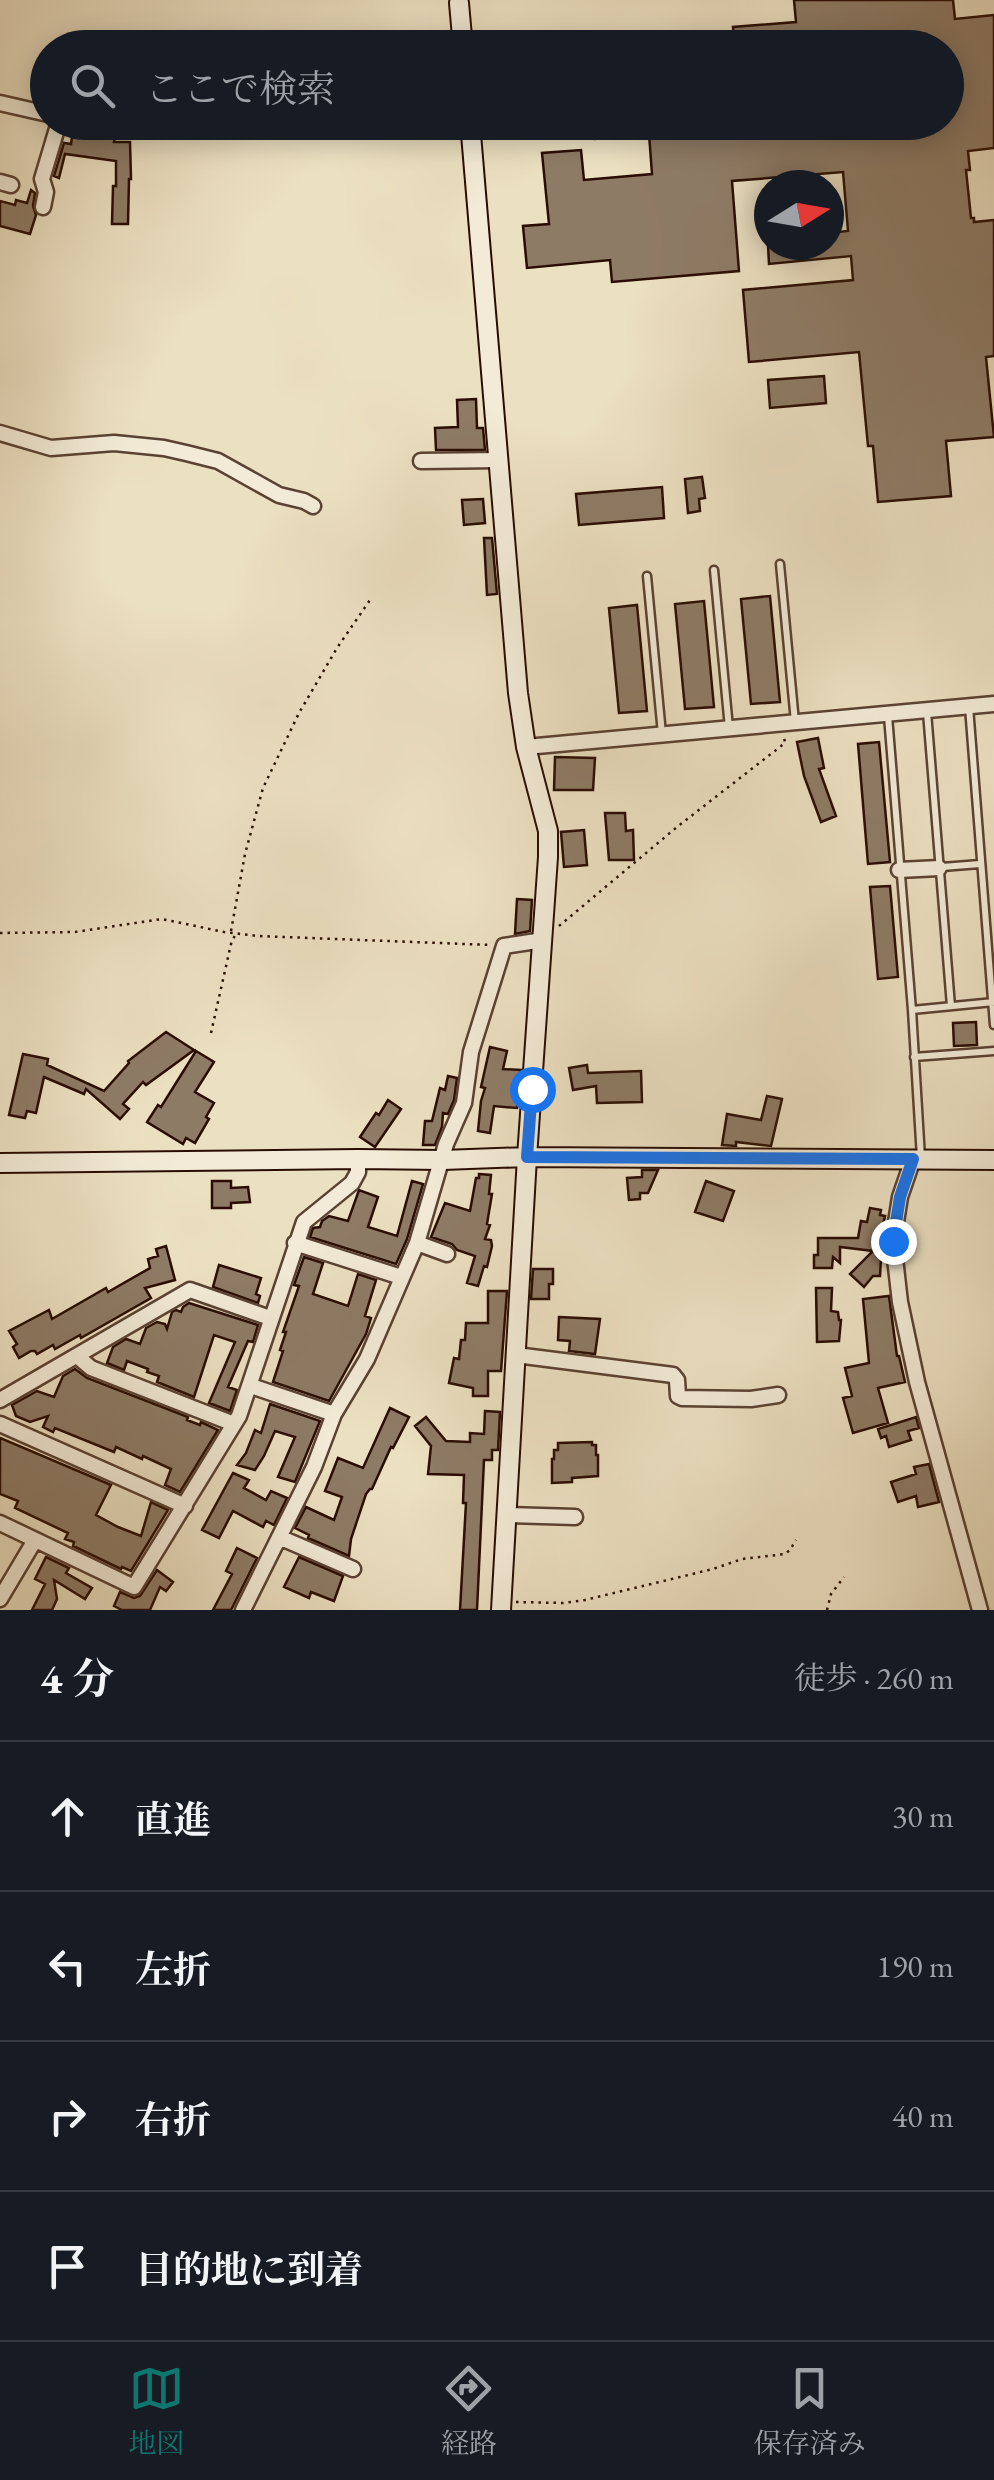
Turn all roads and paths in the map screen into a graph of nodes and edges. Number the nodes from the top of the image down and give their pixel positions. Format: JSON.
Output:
{"nodes":[{"id":1,"x":459,"y":1,"type":"edge"},
{"id":2,"x":461,"y":30,"type":"edge"},
{"id":3,"x":0,"y":103,"type":"edge"},
{"id":4,"x":30,"y":110,"type":"edge"},
{"id":5,"x":54,"y":140,"type":"edge"},
{"id":6,"x":472,"y":140,"type":"edge"},
{"id":7,"x":43,"y":207,"type":"dead end"},
{"id":8,"x":0,"y":433,"type":"edge"},
{"id":9,"x":499,"y":460,"type":"junction"},
{"id":10,"x":422,"y":461,"type":"dead end"},
{"id":11,"x":314,"y":506,"type":"dead end"},
{"id":12,"x":780,"y":564,"type":"dead end"},
{"id":13,"x":714,"y":570,"type":"dead end"},
{"id":14,"x":647,"y":576,"type":"dead end"},
{"id":15,"x":370,"y":600,"type":"dead end"},
{"id":16,"x":994,"y":704,"type":"edge"},
{"id":17,"x":968,"y":707,"type":"junction"},
{"id":18,"x":927,"y":711,"type":"junction"},
{"id":19,"x":888,"y":715,"type":"junction"},
{"id":20,"x":789,"y":724,"type":"junction"},
{"id":21,"x":729,"y":730,"type":"junction"},
{"id":22,"x":662,"y":736,"type":"junction"},
{"id":23,"x":526,"y":747,"type":"junction"},
{"id":24,"x":980,"y":864,"type":"junction"},
{"id":25,"x":938,"y":868,"type":"junction"},
{"id":26,"x":899,"y":870,"type":"junction"},
{"id":27,"x":994,"y":874,"type":"edge"},
{"id":28,"x":981,"y":876,"type":"junction"},
{"id":29,"x":0,"y":933,"type":"edge"},
{"id":30,"x":233,"y":933,"type":"junction"},
{"id":31,"x":543,"y":935,"type":"junction"},
{"id":32,"x":504,"y":946,"type":"junction"},
{"id":33,"x":993,"y":1002,"type":"edge"},
{"id":34,"x":952,"y":1006,"type":"junction"},
{"id":35,"x":912,"y":1010,"type":"junction"},
{"id":36,"x":994,"y":1025,"type":"edge"},
{"id":37,"x":211,"y":1033,"type":"dead end"},
{"id":38,"x":994,"y":1051,"type":"edge"},
{"id":39,"x":914,"y":1058,"type":"junction"},
{"id":40,"x":527,"y":1157,"type":"junction"},
{"id":41,"x":358,"y":1159,"type":"junction"},
{"id":42,"x":917,"y":1159,"type":"junction"},
{"id":43,"x":443,"y":1160,"type":"junction"},
{"id":44,"x":994,"y":1160,"type":"edge"},
{"id":45,"x":0,"y":1163,"type":"edge"},
{"id":46,"x":295,"y":1243,"type":"junction"},
{"id":47,"x":417,"y":1243,"type":"junction"},
{"id":48,"x":447,"y":1254,"type":"dead end"},
{"id":49,"x":401,"y":1277,"type":"junction"},
{"id":50,"x":270,"y":1318,"type":"junction"},
{"id":51,"x":516,"y":1355,"type":"junction"},
{"id":52,"x":78,"y":1356,"type":"junction"},
{"id":53,"x":251,"y":1386,"type":"junction"},
{"id":54,"x":778,"y":1395,"type":"dead end"},
{"id":55,"x":0,"y":1400,"type":"edge"},
{"id":56,"x":334,"y":1414,"type":"junction"},
{"id":57,"x":0,"y":1424,"type":"edge"},
{"id":58,"x":234,"y":1424,"type":"junction"},
{"id":59,"x":185,"y":1506,"type":"junction"},
{"id":60,"x":506,"y":1515,"type":"junction"},
{"id":61,"x":576,"y":1518,"type":"dead end"},
{"id":62,"x":0,"y":1523,"type":"edge"},
{"id":63,"x":279,"y":1537,"type":"junction"},
{"id":64,"x":35,"y":1540,"type":"junction"},
{"id":65,"x":796,"y":1540,"type":"dead end"},
{"id":66,"x":354,"y":1568,"type":"dead end"},
{"id":67,"x":844,"y":1577,"type":"dead end"},
{"id":68,"x":0,"y":1600,"type":"edge"},
{"id":69,"x":501,"y":1606,"type":"edge"},
{"id":70,"x":243,"y":1610,"type":"edge"},
{"id":71,"x":827,"y":1610,"type":"edge"},
{"id":72,"x":980,"y":1610,"type":"edge"}],
"edges":[{"from":1,"to":2,"type":"street"},
{"from":3,"to":4,"type":"street"},
{"from":5,"to":7,"type":"street"},
{"from":6,"to":9,"type":"street"},
{"from":8,"to":11,"type":"street"},
{"from":9,"to":10,"type":"street"},
{"from":9,"to":23,"type":"street"},
{"from":12,"to":20,"type":"lane"},
{"from":13,"to":21,"type":"lane"},
{"from":14,"to":22,"type":"lane"},
{"from":15,"to":30,"type":"path"},
{"from":16,"to":17,"type":"street"},
{"from":17,"to":18,"type":"street"},
{"from":17,"to":24,"type":"lane"},
{"from":18,"to":19,"type":"street"},
{"from":18,"to":25,"type":"lane"},
{"from":19,"to":20,"type":"street"},
{"from":19,"to":26,"type":"lane"},
{"from":20,"to":21,"type":"street"},
{"from":20,"to":31,"type":"path"},
{"from":21,"to":22,"type":"street"},
{"from":22,"to":23,"type":"street"},
{"from":23,"to":31,"type":"street"},
{"from":24,"to":25,"type":"lane"},
{"from":24,"to":28,"type":"lane"},
{"from":25,"to":26,"type":"street"},
{"from":25,"to":34,"type":"lane"},
{"from":26,"to":35,"type":"lane"},
{"from":27,"to":28,"type":"lane"},
{"from":28,"to":33,"type":"lane"},
{"from":29,"to":30,"type":"path"},
{"from":30,"to":32,"type":"path"},
{"from":30,"to":37,"type":"path"},
{"from":31,"to":32,"type":"street"},
{"from":31,"to":40,"type":"street"},
{"from":32,"to":43,"type":"street"},
{"from":33,"to":34,"type":"lane"},
{"from":33,"to":36,"type":"lane"},
{"from":34,"to":35,"type":"lane"},
{"from":35,"to":39,"type":"lane"},
{"from":38,"to":39,"type":"lane"},
{"from":39,"to":42,"type":"lane"},
{"from":40,"to":42,"type":"street"},
{"from":40,"to":43,"type":"street"},
{"from":40,"to":51,"type":"street"},
{"from":41,"to":43,"type":"street"},
{"from":41,"to":45,"type":"street"},
{"from":41,"to":46,"type":"street"},
{"from":42,"to":44,"type":"street"},
{"from":42,"to":72,"type":"street"},
{"from":43,"to":47,"type":"street"},
{"from":46,"to":49,"type":"street"},
{"from":46,"to":50,"type":"street"},
{"from":47,"to":48,"type":"street"},
{"from":47,"to":49,"type":"street"},
{"from":49,"to":56,"type":"street"},
{"from":50,"to":52,"type":"street"},
{"from":50,"to":53,"type":"street"},
{"from":51,"to":54,"type":"street"},
{"from":51,"to":60,"type":"street"},
{"from":52,"to":55,"type":"street"},
{"from":52,"to":58,"type":"street"},
{"from":53,"to":56,"type":"street"},
{"from":53,"to":58,"type":"street"},
{"from":56,"to":63,"type":"street"},
{"from":57,"to":59,"type":"street"},
{"from":58,"to":59,"type":"street"},
{"from":59,"to":64,"type":"street"},
{"from":60,"to":61,"type":"street"},
{"from":60,"to":69,"type":"street"},
{"from":62,"to":64,"type":"street"},
{"from":63,"to":66,"type":"street"},
{"from":63,"to":70,"type":"street"},
{"from":64,"to":68,"type":"street"},
{"from":65,"to":69,"type":"path"},
{"from":67,"to":71,"type":"path"}]}
